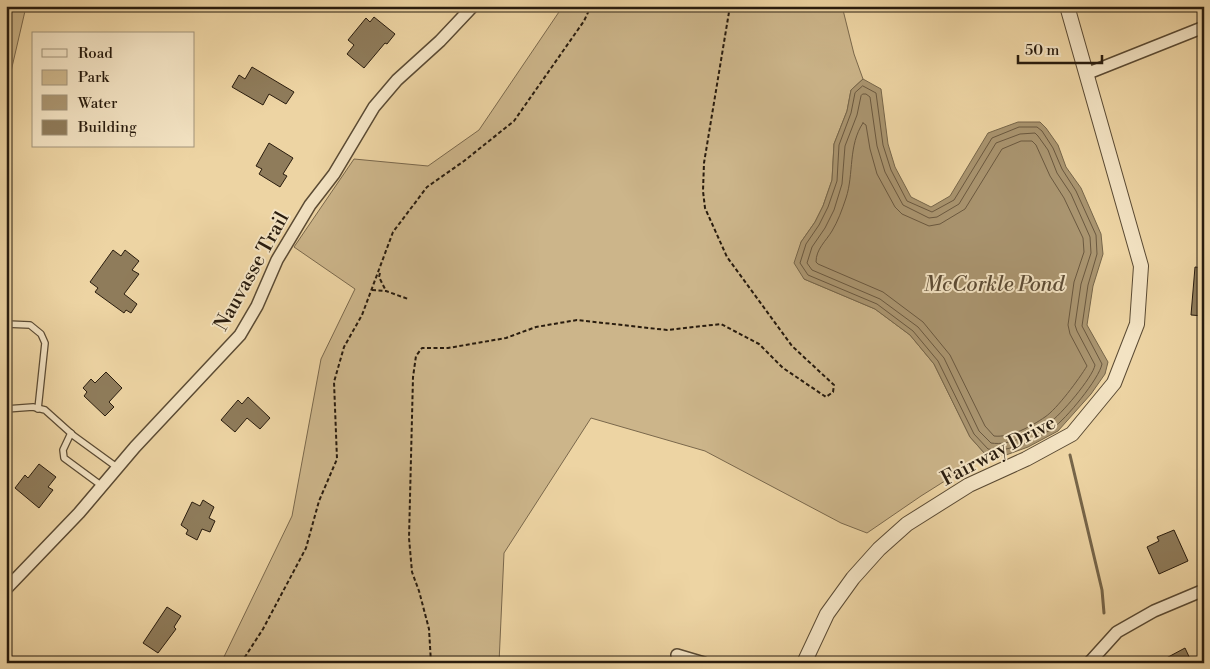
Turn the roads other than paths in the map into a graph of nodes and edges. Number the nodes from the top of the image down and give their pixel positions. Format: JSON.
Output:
{"nodes":[{"id":1,"x":473,"y":6,"type":"edge"},
{"id":2,"x":1067,"y":6,"type":"edge"},
{"id":3,"x":1204,"y":27,"type":"edge"},
{"id":4,"x":1086,"y":74,"type":"junction"},
{"id":5,"x":6,"y":324,"type":"edge"},
{"id":6,"x":6,"y":409,"type":"edge"},
{"id":7,"x":38,"y":409,"type":"junction"},
{"id":8,"x":71,"y":432,"type":"junction"},
{"id":9,"x":118,"y":468,"type":"junction"},
{"id":10,"x":102,"y":486,"type":"junction"},
{"id":11,"x":6,"y":589,"type":"edge"},
{"id":12,"x":1204,"y":590,"type":"edge"},
{"id":13,"x":677,"y":655,"type":"dead end"},
{"id":14,"x":704,"y":663,"type":"edge"},
{"id":15,"x":804,"y":663,"type":"edge"},
{"id":16,"x":1089,"y":663,"type":"edge"}],
"edges":[{"from":1,"to":9,"type":"street","name":"Nauvasse Trail"},
{"from":2,"to":4,"type":"street","name":"Fairway Drive"},
{"from":3,"to":4,"type":"street"},
{"from":4,"to":15,"type":"street","name":"Fairway Drive"},
{"from":5,"to":7,"type":"lane"},
{"from":6,"to":7,"type":"lane"},
{"from":7,"to":8,"type":"lane"},
{"from":8,"to":9,"type":"lane"},
{"from":8,"to":10,"type":"lane"},
{"from":9,"to":10,"type":"street","name":"Nauvasse Trail"},
{"from":10,"to":11,"type":"street","name":"Nauvasse Trail"},
{"from":12,"to":16,"type":"street"},
{"from":13,"to":14,"type":"street"}]}
